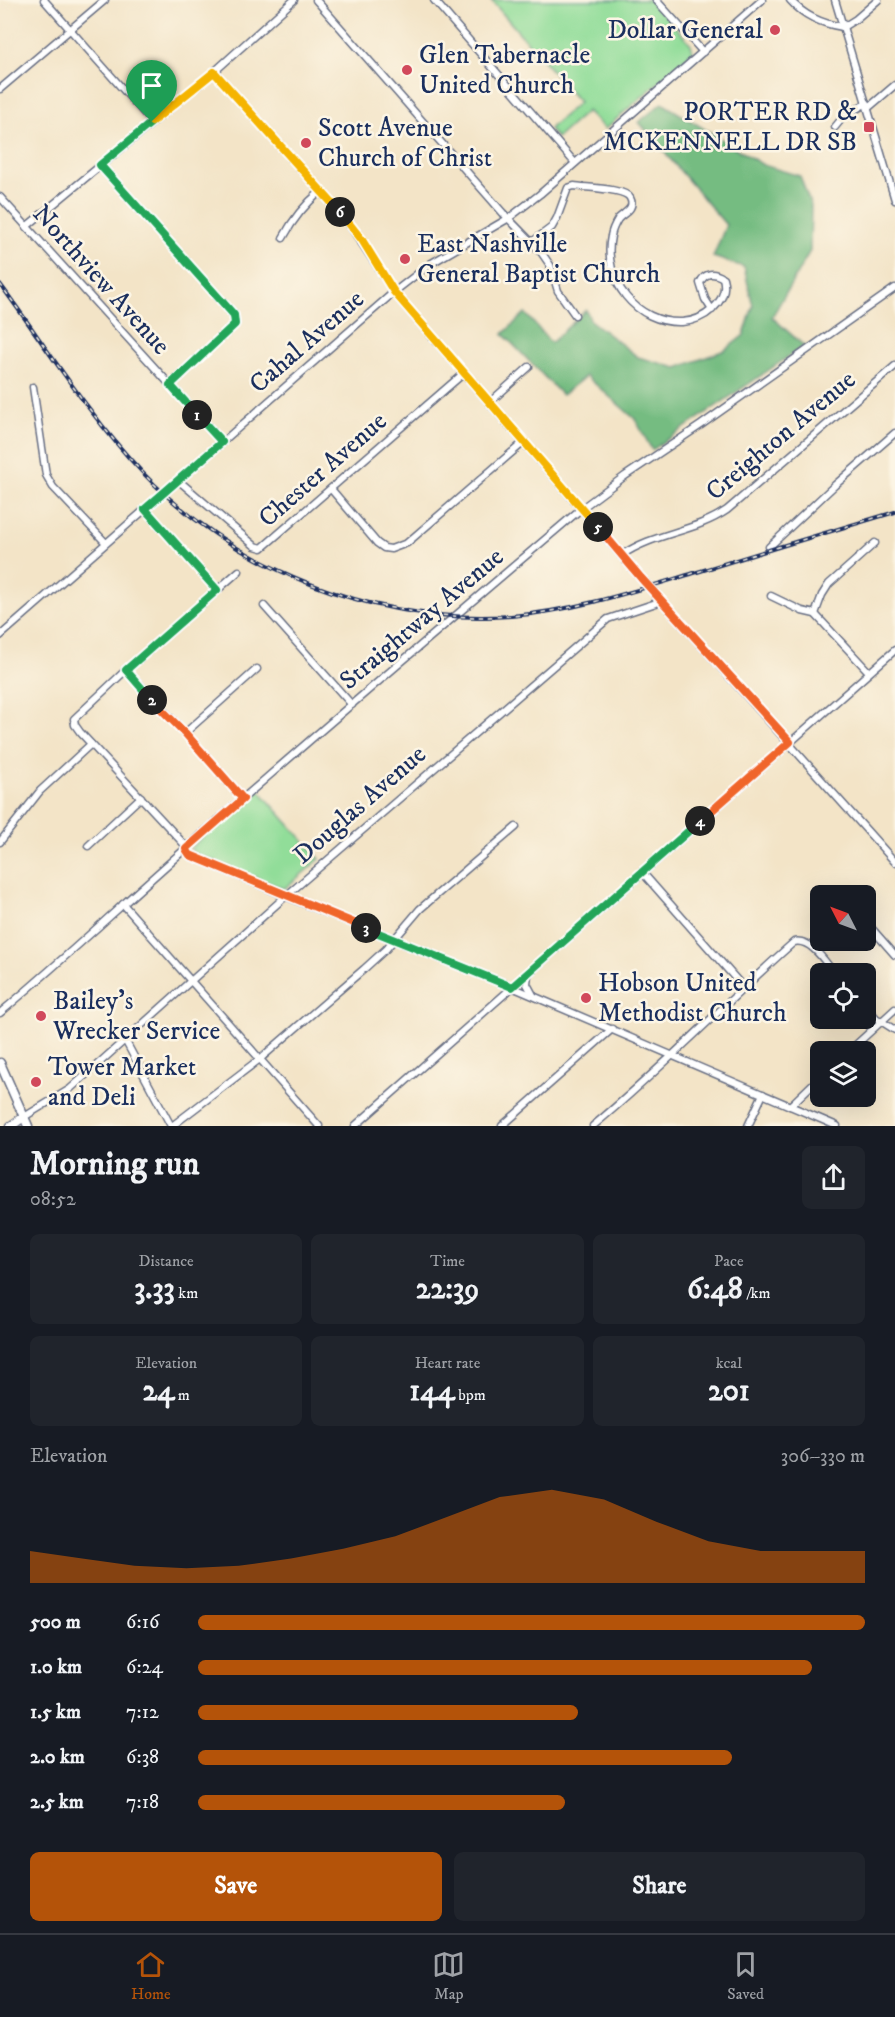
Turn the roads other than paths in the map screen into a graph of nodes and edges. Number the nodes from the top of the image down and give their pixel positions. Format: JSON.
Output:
{"nodes":[{"id":1,"x":44,"y":0,"type":"edge"},
{"id":2,"x":105,"y":0,"type":"edge"},
{"id":3,"x":294,"y":0,"type":"edge"},
{"id":4,"x":316,"y":0,"type":"edge"},
{"id":5,"x":434,"y":0,"type":"edge"},
{"id":6,"x":656,"y":0,"type":"edge"},
{"id":7,"x":762,"y":0,"type":"edge"},
{"id":8,"x":790,"y":0,"type":"edge"},
{"id":9,"x":835,"y":0,"type":"edge"},
{"id":10,"x":878,"y":0,"type":"edge"},
{"id":11,"x":843,"y":27,"type":"junction"},
{"id":12,"x":69,"y":29,"type":"junction"},
{"id":13,"x":703,"y":52,"type":"junction"},
{"id":14,"x":214,"y":72,"type":"junction"},
{"id":15,"x":895,"y":85,"type":"edge"},
{"id":16,"x":0,"y":89,"type":"edge"},
{"id":17,"x":867,"y":106,"type":"junction"},
{"id":18,"x":152,"y":122,"type":"junction"},
{"id":19,"x":835,"y":127,"type":"dead end"},
{"id":20,"x":575,"y":163,"type":"junction"},
{"id":21,"x":100,"y":165,"type":"junction"},
{"id":22,"x":321,"y":191,"type":"junction"},
{"id":23,"x":0,"y":197,"type":"edge"},
{"id":24,"x":895,"y":200,"type":"edge"},
{"id":25,"x":509,"y":218,"type":"junction"},
{"id":26,"x":26,"y":227,"type":"junction"},
{"id":27,"x":283,"y":238,"type":"dead end"},
{"id":28,"x":532,"y":242,"type":"junction"},
{"id":29,"x":895,"y":288,"type":"edge"},
{"id":30,"x":394,"y":292,"type":"junction"},
{"id":31,"x":712,"y":310,"type":"junction"},
{"id":32,"x":574,"y":315,"type":"dead end"},
{"id":33,"x":895,"y":366,"type":"edge"},
{"id":34,"x":529,"y":367,"type":"dead end"},
{"id":35,"x":464,"y":373,"type":"junction"},
{"id":36,"x":170,"y":385,"type":"junction"},
{"id":37,"x":33,"y":387,"type":"dead end"},
{"id":38,"x":489,"y":403,"type":"junction"},
{"id":39,"x":895,"y":433,"type":"edge"},
{"id":40,"x":222,"y":442,"type":"junction"},
{"id":41,"x":524,"y":442,"type":"junction"},
{"id":42,"x":178,"y":480,"type":"junction"},
{"id":43,"x":331,"y":489,"type":"junction"},
{"id":44,"x":582,"y":508,"type":"junction"},
{"id":45,"x":145,"y":509,"type":"junction"},
{"id":46,"x":106,"y":543,"type":"junction"},
{"id":47,"x":875,"y":543,"type":"dead end"},
{"id":48,"x":769,"y":547,"type":"dead end"},
{"id":49,"x":622,"y":555,"type":"junction"},
{"id":50,"x":239,"y":571,"type":"dead end"},
{"id":51,"x":217,"y":590,"type":"junction"},
{"id":52,"x":771,"y":596,"type":"dead end"},
{"id":53,"x":662,"y":601,"type":"junction"},
{"id":54,"x":264,"y":606,"type":"dead end"},
{"id":55,"x":815,"y":614,"type":"junction"},
{"id":56,"x":0,"y":636,"type":"edge"},
{"id":57,"x":895,"y":650,"type":"edge"},
{"id":58,"x":257,"y":669,"type":"dead end"},
{"id":59,"x":126,"y":670,"type":"junction"},
{"id":60,"x":869,"y":672,"type":"junction"},
{"id":61,"x":352,"y":705,"type":"junction"},
{"id":62,"x":185,"y":733,"type":"junction"},
{"id":63,"x":790,"y":742,"type":"junction"},
{"id":64,"x":91,"y":744,"type":"junction"},
{"id":65,"x":141,"y":797,"type":"junction"},
{"id":66,"x":243,"y":799,"type":"junction"},
{"id":67,"x":516,"y":827,"type":"dead end"},
{"id":68,"x":0,"y":842,"type":"edge"},
{"id":69,"x":88,"y":846,"type":"dead end"},
{"id":70,"x":186,"y":849,"type":"junction"},
{"id":71,"x":895,"y":862,"type":"edge"},
{"id":72,"x":642,"y":872,"type":"junction"},
{"id":73,"x":286,"y":896,"type":"junction"},
{"id":74,"x":123,"y":904,"type":"junction"},
{"id":75,"x":876,"y":933,"type":"edge"},
{"id":76,"x":395,"y":940,"type":"junction"},
{"id":77,"x":895,"y":955,"type":"edge"},
{"id":78,"x":826,"y":963,"type":"edge"},
{"id":79,"x":528,"y":973,"type":"junction"},
{"id":80,"x":190,"y":981,"type":"junction"},
{"id":81,"x":512,"y":987,"type":"junction"},
{"id":82,"x":743,"y":987,"type":"junction"},
{"id":83,"x":533,"y":996,"type":"junction"},
{"id":84,"x":895,"y":1010,"type":"edge"},
{"id":85,"x":0,"y":1013,"type":"edge"},
{"id":86,"x":876,"y":1015,"type":"edge"},
{"id":87,"x":882,"y":1021,"type":"junction"},
{"id":88,"x":612,"y":1029,"type":"junction"},
{"id":89,"x":895,"y":1030,"type":"edge"},
{"id":90,"x":124,"y":1040,"type":"junction"},
{"id":91,"x":860,"y":1041,"type":"edge"},
{"id":92,"x":673,"y":1054,"type":"junction"},
{"id":93,"x":261,"y":1058,"type":"junction"},
{"id":94,"x":0,"y":1063,"type":"edge"},
{"id":95,"x":810,"y":1087,"type":"edge"},
{"id":96,"x":763,"y":1094,"type":"junction"},
{"id":97,"x":790,"y":1106,"type":"junction"},
{"id":98,"x":26,"y":1122,"type":"edge"},
{"id":99,"x":11,"y":1126,"type":"edge"},
{"id":100,"x":171,"y":1126,"type":"edge"},
{"id":101,"x":319,"y":1126,"type":"edge"},
{"id":102,"x":355,"y":1126,"type":"edge"},
{"id":103,"x":502,"y":1126,"type":"edge"},
{"id":104,"x":593,"y":1126,"type":"edge"},
{"id":105,"x":748,"y":1126,"type":"edge"},
{"id":106,"x":837,"y":1126,"type":"edge"}],
"edges":[{"from":1,"to":12,"type":"street"},
{"from":2,"to":12,"type":"street"},
{"from":3,"to":14,"type":"street"},
{"from":4,"to":25,"type":"street"},
{"from":5,"to":20,"type":"street"},
{"from":6,"to":13,"type":"street"},
{"from":7,"to":13,"type":"street","name":"Cahal Avenue"},
{"from":8,"to":11,"type":"street"},
{"from":9,"to":11,"type":"street"},
{"from":10,"to":11,"type":"street"},
{"from":11,"to":17,"type":"street"},
{"from":12,"to":16,"type":"street"},
{"from":12,"to":18,"type":"street"},
{"from":13,"to":20,"type":"street","name":"Cahal Avenue"},
{"from":14,"to":18,"type":"street"},
{"from":14,"to":22,"type":"street"},
{"from":15,"to":17,"type":"street"},
{"from":17,"to":19,"type":"street"},
{"from":17,"to":24,"type":"street"},
{"from":18,"to":21,"type":"street"},
{"from":20,"to":25,"type":"street","name":"Cahal Avenue"},
{"from":21,"to":26,"type":"street"},
{"from":21,"to":36,"type":"street"},
{"from":22,"to":27,"type":"street"},
{"from":22,"to":30,"type":"street"},
{"from":23,"to":26,"type":"street","name":"Northview Avenue"},
{"from":25,"to":28,"type":"street"},
{"from":25,"to":30,"type":"street","name":"Cahal Avenue"},
{"from":26,"to":36,"type":"street","name":"Northview Avenue"},
{"from":28,"to":31,"type":"street"},
{"from":28,"to":32,"type":"street"},
{"from":29,"to":44,"type":"street","name":"Straightway Avenue"},
{"from":30,"to":35,"type":"street"},
{"from":30,"to":40,"type":"street","name":"Cahal Avenue"},
{"from":31,"to":31,"type":"street"},
{"from":33,"to":49,"type":"street","name":"Creighton Avenue"},
{"from":34,"to":38,"type":"street"},
{"from":35,"to":38,"type":"street"},
{"from":35,"to":43,"type":"street","name":"Chester Avenue"},
{"from":36,"to":40,"type":"street","name":"Northview Avenue"},
{"from":37,"to":46,"type":"street"},
{"from":38,"to":41,"type":"street"},
{"from":39,"to":48,"type":"street"},
{"from":40,"to":42,"type":"street","name":"Cahal Avenue"},
{"from":41,"to":43,"type":"street"},
{"from":41,"to":44,"type":"street"},
{"from":42,"to":43,"type":"street","name":"Chester Avenue"},
{"from":42,"to":45,"type":"street","name":"Cahal Avenue"},
{"from":44,"to":49,"type":"street"},
{"from":44,"to":61,"type":"street","name":"Straightway Avenue"},
{"from":45,"to":46,"type":"street","name":"Cahal Avenue"},
{"from":45,"to":51,"type":"street"},
{"from":46,"to":56,"type":"street","name":"Cahal Avenue"},
{"from":47,"to":55,"type":"street"},
{"from":49,"to":53,"type":"street"},
{"from":50,"to":51,"type":"street"},
{"from":51,"to":59,"type":"street"},
{"from":52,"to":55,"type":"street"},
{"from":53,"to":63,"type":"street"},
{"from":53,"to":73,"type":"street","name":"Douglas Avenue"},
{"from":54,"to":61,"type":"street"},
{"from":55,"to":60,"type":"street"},
{"from":57,"to":60,"type":"street"},
{"from":58,"to":62,"type":"street"},
{"from":59,"to":62,"type":"street"},
{"from":59,"to":64,"type":"street"},
{"from":60,"to":63,"type":"street"},
{"from":61,"to":66,"type":"street","name":"Straightway Avenue"},
{"from":62,"to":66,"type":"street"},
{"from":63,"to":71,"type":"street"},
{"from":63,"to":72,"type":"street"},
{"from":64,"to":65,"type":"street"},
{"from":64,"to":68,"type":"street"},
{"from":65,"to":69,"type":"street"},
{"from":65,"to":70,"type":"street"},
{"from":66,"to":70,"type":"street","name":"Straightway Avenue"},
{"from":67,"to":76,"type":"street"},
{"from":70,"to":73,"type":"street"},
{"from":70,"to":74,"type":"street","name":"Straightway Avenue"},
{"from":72,"to":79,"type":"street"},
{"from":72,"to":82,"type":"street"},
{"from":73,"to":76,"type":"street"},
{"from":73,"to":80,"type":"street","name":"Douglas Avenue"},
{"from":74,"to":80,"type":"street"},
{"from":74,"to":85,"type":"street","name":"Straightway Avenue"},
{"from":75,"to":77,"type":"street"},
{"from":76,"to":81,"type":"street"},
{"from":76,"to":93,"type":"street"},
{"from":78,"to":82,"type":"street"},
{"from":79,"to":81,"type":"street"},
{"from":79,"to":83,"type":"street"},
{"from":80,"to":90,"type":"street","name":"Douglas Avenue"},
{"from":80,"to":93,"type":"street"},
{"from":81,"to":83,"type":"street"},
{"from":81,"to":102,"type":"street"},
{"from":82,"to":92,"type":"street"},
{"from":83,"to":88,"type":"street"},
{"from":84,"to":87,"type":"street"},
{"from":86,"to":87,"type":"street"},
{"from":87,"to":89,"type":"street"},
{"from":87,"to":91,"type":"street"},
{"from":88,"to":92,"type":"street"},
{"from":88,"to":103,"type":"street"},
{"from":90,"to":98,"type":"street","name":"Douglas Avenue"},
{"from":90,"to":100,"type":"street"},
{"from":92,"to":96,"type":"street"},
{"from":92,"to":104,"type":"street"},
{"from":93,"to":100,"type":"street"},
{"from":93,"to":101,"type":"street"},
{"from":94,"to":98,"type":"main road"},
{"from":95,"to":97,"type":"street"},
{"from":96,"to":97,"type":"street"},
{"from":96,"to":105,"type":"street"},
{"from":97,"to":106,"type":"street"},
{"from":98,"to":99,"type":"main road","name":"Douglas Avenue"}]}
